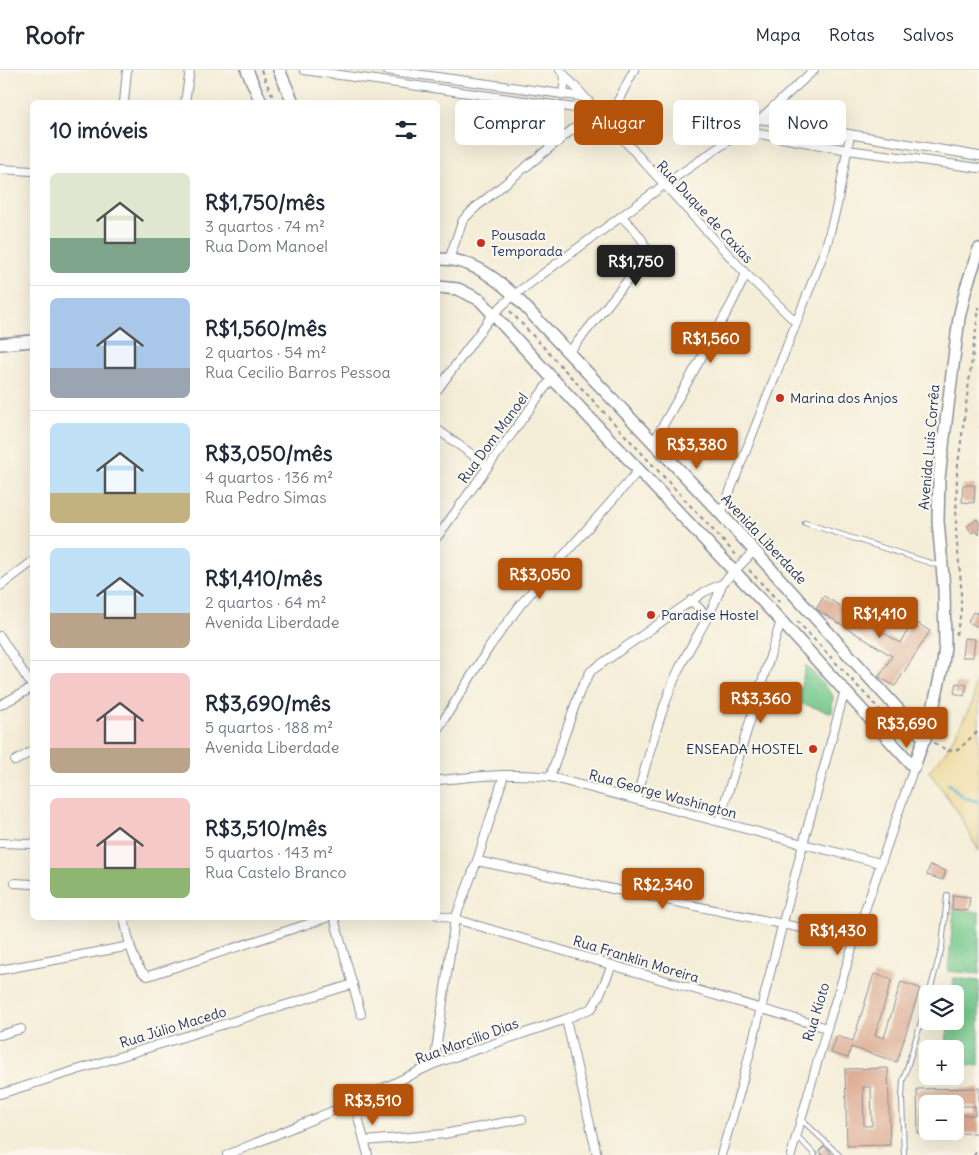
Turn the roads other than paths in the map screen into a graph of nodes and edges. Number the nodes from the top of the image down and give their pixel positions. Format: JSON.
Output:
{"nodes":[{"id":1,"x":128,"y":70,"type":"edge"},
{"id":2,"x":190,"y":70,"type":"edge"},
{"id":3,"x":246,"y":70,"type":"edge"},
{"id":4,"x":279,"y":70,"type":"edge"},
{"id":5,"x":304,"y":70,"type":"edge"},
{"id":6,"x":386,"y":70,"type":"edge"},
{"id":7,"x":634,"y":70,"type":"edge"},
{"id":8,"x":814,"y":70,"type":"edge"},
{"id":9,"x":398,"y":72,"type":"junction"},
{"id":10,"x":563,"y":73,"type":"edge"},
{"id":11,"x":396,"y":83,"type":"junction"},
{"id":12,"x":563,"y":95,"type":"junction"},
{"id":13,"x":573,"y":96,"type":"junction"},
{"id":14,"x":584,"y":98,"type":"joint"},
{"id":15,"x":124,"y":100,"type":"edge"},
{"id":16,"x":185,"y":100,"type":"edge"},
{"id":17,"x":260,"y":100,"type":"edge"},
{"id":18,"x":292,"y":100,"type":"edge"},
{"id":19,"x":618,"y":100,"type":"edge"},
{"id":20,"x":573,"y":107,"type":"joint"},
{"id":21,"x":760,"y":119,"type":"joint"},
{"id":22,"x":574,"y":128,"type":"edge"},
{"id":23,"x":759,"y":134,"type":"edge"},
{"id":24,"x":850,"y":135,"type":"junction"},
{"id":25,"x":628,"y":145,"type":"edge"},
{"id":26,"x":722,"y":145,"type":"edge"},
{"id":27,"x":848,"y":150,"type":"junction"},
{"id":28,"x":979,"y":156,"type":"edge"},
{"id":29,"x":979,"y":168,"type":"edge"},
{"id":30,"x":0,"y":169,"type":"edge"},
{"id":31,"x":30,"y":171,"type":"edge"},
{"id":32,"x":664,"y":185,"type":"junction"},
{"id":33,"x":622,"y":217,"type":"junction"},
{"id":34,"x":979,"y":249,"type":"edge"},
{"id":35,"x":443,"y":259,"type":"edge"},
{"id":36,"x":746,"y":274,"type":"junction"},
{"id":37,"x":440,"y":287,"type":"edge"},
{"id":38,"x":514,"y":295,"type":"junction"},
{"id":39,"x":493,"y":314,"type":"junction"},
{"id":40,"x":796,"y":322,"type":"junction"},
{"id":41,"x":30,"y":341,"type":"edge"},
{"id":42,"x":0,"y":344,"type":"edge"},
{"id":43,"x":568,"y":353,"type":"junction"},
{"id":44,"x":552,"y":378,"type":"junction"},
{"id":45,"x":440,"y":385,"type":"edge"},
{"id":46,"x":440,"y":431,"type":"edge"},
{"id":47,"x":653,"y":443,"type":"junction"},
{"id":48,"x":488,"y":466,"type":"junction"},
{"id":49,"x":639,"y":470,"type":"junction"},
{"id":50,"x":721,"y":514,"type":"junction"},
{"id":51,"x":805,"y":523,"type":"dead end"},
{"id":52,"x":440,"y":533,"type":"edge"},
{"id":53,"x":754,"y":551,"type":"junction"},
{"id":54,"x":30,"y":564,"type":"edge"},
{"id":55,"x":942,"y":567,"type":"junction"},
{"id":56,"x":735,"y":572,"type":"junction"},
{"id":57,"x":722,"y":584,"type":"junction"},
{"id":58,"x":0,"y":586,"type":"edge"},
{"id":59,"x":692,"y":600,"type":"junction"},
{"id":60,"x":708,"y":617,"type":"junction"},
{"id":61,"x":781,"y":621,"type":"junction"},
{"id":62,"x":0,"y":636,"type":"edge"},
{"id":63,"x":30,"y":684,"type":"edge"},
{"id":64,"x":30,"y":688,"type":"edge"},
{"id":65,"x":845,"y":690,"type":"junction"},
{"id":66,"x":0,"y":705,"type":"edge"},
{"id":67,"x":440,"y":726,"type":"edge"},
{"id":68,"x":925,"y":739,"type":"junction"},
{"id":69,"x":30,"y":752,"type":"edge"},
{"id":70,"x":15,"y":761,"type":"dead end"},
{"id":71,"x":914,"y":767,"type":"junction"},
{"id":72,"x":504,"y":775,"type":"junction"},
{"id":73,"x":550,"y":777,"type":"junction"},
{"id":74,"x":440,"y":780,"type":"edge"},
{"id":75,"x":636,"y":799,"type":"junction"},
{"id":76,"x":719,"y":821,"type":"junction"},
{"id":77,"x":0,"y":843,"type":"edge"},
{"id":78,"x":30,"y":844,"type":"edge"},
{"id":79,"x":803,"y":844,"type":"junction"},
{"id":80,"x":476,"y":861,"type":"junction"},
{"id":81,"x":880,"y":863,"type":"junction"},
{"id":82,"x":15,"y":883,"type":"dead end"},
{"id":83,"x":30,"y":884,"type":"edge"},
{"id":84,"x":947,"y":895,"type":"dead end"},
{"id":85,"x":440,"y":915,"type":"edge"},
{"id":86,"x":455,"y":919,"type":"junction"},
{"id":87,"x":124,"y":920,"type":"edge"},
{"id":88,"x":320,"y":920,"type":"edge"},
{"id":89,"x":335,"y":920,"type":"edge"},
{"id":90,"x":783,"y":923,"type":"junction"},
{"id":91,"x":855,"y":939,"type":"junction"},
{"id":92,"x":130,"y":946,"type":"junction"},
{"id":93,"x":612,"y":965,"type":"junction"},
{"id":94,"x":0,"y":970,"type":"edge"},
{"id":95,"x":354,"y":984,"type":"junction"},
{"id":96,"x":931,"y":985,"type":"edge"},
{"id":97,"x":761,"y":1010,"type":"junction"},
{"id":98,"x":361,"y":1014,"type":"dead end"},
{"id":99,"x":566,"y":1019,"type":"junction"},
{"id":100,"x":827,"y":1028,"type":"junction"},
{"id":101,"x":919,"y":1029,"type":"edge"},
{"id":102,"x":21,"y":1030,"type":"dead end"},
{"id":103,"x":0,"y":1034,"type":"edge"},
{"id":104,"x":434,"y":1064,"type":"junction"},
{"id":105,"x":0,"y":1094,"type":"edge"},
{"id":106,"x":354,"y":1102,"type":"junction"},
{"id":107,"x":522,"y":1119,"type":"dead end"},
{"id":108,"x":801,"y":1119,"type":"junction"},
{"id":109,"x":797,"y":1136,"type":"junction"},
{"id":110,"x":365,"y":1141,"type":"junction"},
{"id":111,"x":227,"y":1155,"type":"edge"},
{"id":112,"x":368,"y":1155,"type":"edge"},
{"id":113,"x":597,"y":1155,"type":"edge"},
{"id":114,"x":721,"y":1155,"type":"edge"},
{"id":115,"x":792,"y":1155,"type":"edge"},
{"id":116,"x":815,"y":1155,"type":"edge"},
{"id":117,"x":839,"y":1155,"type":"edge"},
{"id":118,"x":904,"y":1155,"type":"edge"}],
"edges":[{"from":1,"to":15,"type":"street"},
{"from":2,"to":16,"type":"street"},
{"from":3,"to":17,"type":"main road"},
{"from":4,"to":18,"type":"main road"},
{"from":5,"to":11,"type":"street"},
{"from":6,"to":9,"type":"street"},
{"from":7,"to":19,"type":"street"},
{"from":8,"to":21,"type":"street"},
{"from":9,"to":11,"type":"street"},
{"from":9,"to":12,"type":"street"},
{"from":10,"to":12,"type":"street"},
{"from":10,"to":14,"type":"street","name":"Rua Duque de Caxias"},
{"from":11,"to":20,"type":"street"},
{"from":12,"to":13,"type":"street"},
{"from":13,"to":14,"type":"street"},
{"from":13,"to":20,"type":"street"},
{"from":21,"to":24,"type":"street"},
{"from":22,"to":35,"type":"street"},
{"from":23,"to":27,"type":"street"},
{"from":24,"to":27,"type":"street"},
{"from":24,"to":28,"type":"street"},
{"from":25,"to":32,"type":"street","name":"Rua Duque de Caxias"},
{"from":26,"to":32,"type":"street"},
{"from":27,"to":29,"type":"street"},
{"from":27,"to":40,"type":"street"},
{"from":30,"to":31,"type":"street"},
{"from":32,"to":33,"type":"street"},
{"from":32,"to":36,"type":"street","name":"Rua Duque de Caxias"},
{"from":33,"to":38,"type":"street"},
{"from":33,"to":43,"type":"street"},
{"from":34,"to":55,"type":"main road","name":"Avenida Luís Corrêa"},
{"from":35,"to":38,"type":"main road","name":"Avenida Liberdade"},
{"from":36,"to":40,"type":"street","name":"Rua Duque de Caxias"},
{"from":36,"to":47,"type":"street"},
{"from":37,"to":39,"type":"main road"},
{"from":38,"to":39,"type":"street"},
{"from":38,"to":43,"type":"main road","name":"Avenida Liberdade"},
{"from":39,"to":44,"type":"main road"},
{"from":39,"to":45,"type":"street"},
{"from":40,"to":50,"type":"street"},
{"from":41,"to":42,"type":"main road"},
{"from":43,"to":47,"type":"main road","name":"Avenida Liberdade"},
{"from":44,"to":48,"type":"street","name":"Rua Dom Manoel"},
{"from":44,"to":49,"type":"main road"},
{"from":46,"to":48,"type":"street"},
{"from":47,"to":50,"type":"main road","name":"Avenida Liberdade"},
{"from":48,"to":52,"type":"street","name":"Rua Dom Manoel"},
{"from":49,"to":56,"type":"main road"},
{"from":49,"to":67,"type":"street"},
{"from":50,"to":53,"type":"main road","name":"Avenida Liberdade"},
{"from":51,"to":55,"type":"lane"},
{"from":53,"to":56,"type":"street"},
{"from":53,"to":68,"type":"main road","name":"Avenida Liberdade"},
{"from":54,"to":58,"type":"street"},
{"from":55,"to":68,"type":"main road","name":"Avenida Luís Corrêa"},
{"from":56,"to":57,"type":"street"},
{"from":56,"to":61,"type":"main road"},
{"from":57,"to":59,"type":"street"},
{"from":57,"to":60,"type":"street"},
{"from":59,"to":60,"type":"street"},
{"from":59,"to":73,"type":"street"},
{"from":60,"to":75,"type":"street"},
{"from":61,"to":65,"type":"main road"},
{"from":61,"to":76,"type":"street"},
{"from":62,"to":63,"type":"street"},
{"from":64,"to":66,"type":"street"},
{"from":65,"to":71,"type":"main road"},
{"from":65,"to":79,"type":"street"},
{"from":68,"to":71,"type":"main road","name":"Rua Kioto"},
{"from":69,"to":70,"type":"street"},
{"from":71,"to":81,"type":"street","name":"Rua Kioto"},
{"from":72,"to":73,"type":"street","name":"Rua George Washington"},
{"from":72,"to":74,"type":"street","name":"Rua George Washington"},
{"from":72,"to":80,"type":"street"},
{"from":73,"to":75,"type":"street","name":"Rua George Washington"},
{"from":75,"to":76,"type":"street","name":"Rua George Washington"},
{"from":76,"to":79,"type":"street","name":"Rua George Washington"},
{"from":77,"to":78,"type":"street"},
{"from":79,"to":81,"type":"street","name":"Rua George Washington"},
{"from":79,"to":90,"type":"street"},
{"from":80,"to":86,"type":"street"},
{"from":80,"to":90,"type":"street"},
{"from":81,"to":91,"type":"street","name":"Rua Kioto"},
{"from":82,"to":83,"type":"street"},
{"from":84,"to":96,"type":"lane"},
{"from":85,"to":86,"type":"street","name":"Rua Franklin Moreira"},
{"from":86,"to":93,"type":"street","name":"Rua Franklin Moreira"},
{"from":86,"to":104,"type":"street"},
{"from":87,"to":92,"type":"street"},
{"from":88,"to":92,"type":"street"},
{"from":89,"to":95,"type":"street"},
{"from":90,"to":91,"type":"street"},
{"from":90,"to":97,"type":"street"},
{"from":91,"to":100,"type":"street","name":"Rua Kioto"},
{"from":92,"to":94,"type":"street"},
{"from":93,"to":97,"type":"street","name":"Rua Franklin Moreira"},
{"from":93,"to":99,"type":"street","name":"Rua Marcílio Dias"},
{"from":95,"to":98,"type":"street"},
{"from":95,"to":105,"type":"street","name":"Rua Júlio Macedo"},
{"from":97,"to":100,"type":"street","name":"Rua Franklin Moreira"},
{"from":97,"to":114,"type":"street"},
{"from":99,"to":104,"type":"street","name":"Rua Marcílio Dias"},
{"from":99,"to":113,"type":"street"},
{"from":100,"to":108,"type":"street","name":"Rua Kioto"},
{"from":101,"to":118,"type":"lane"},
{"from":102,"to":103,"type":"street"},
{"from":104,"to":106,"type":"street","name":"Rua Marcílio Dias"},
{"from":106,"to":110,"type":"street"},
{"from":106,"to":111,"type":"street","name":"Rua Marcílio Dias"},
{"from":107,"to":110,"type":"street"},
{"from":108,"to":109,"type":"street","name":"Rua Kioto"},
{"from":108,"to":117,"type":"lane"},
{"from":109,"to":115,"type":"street","name":"Rua Kioto"},
{"from":109,"to":116,"type":"lane"},
{"from":110,"to":112,"type":"street"}]}
